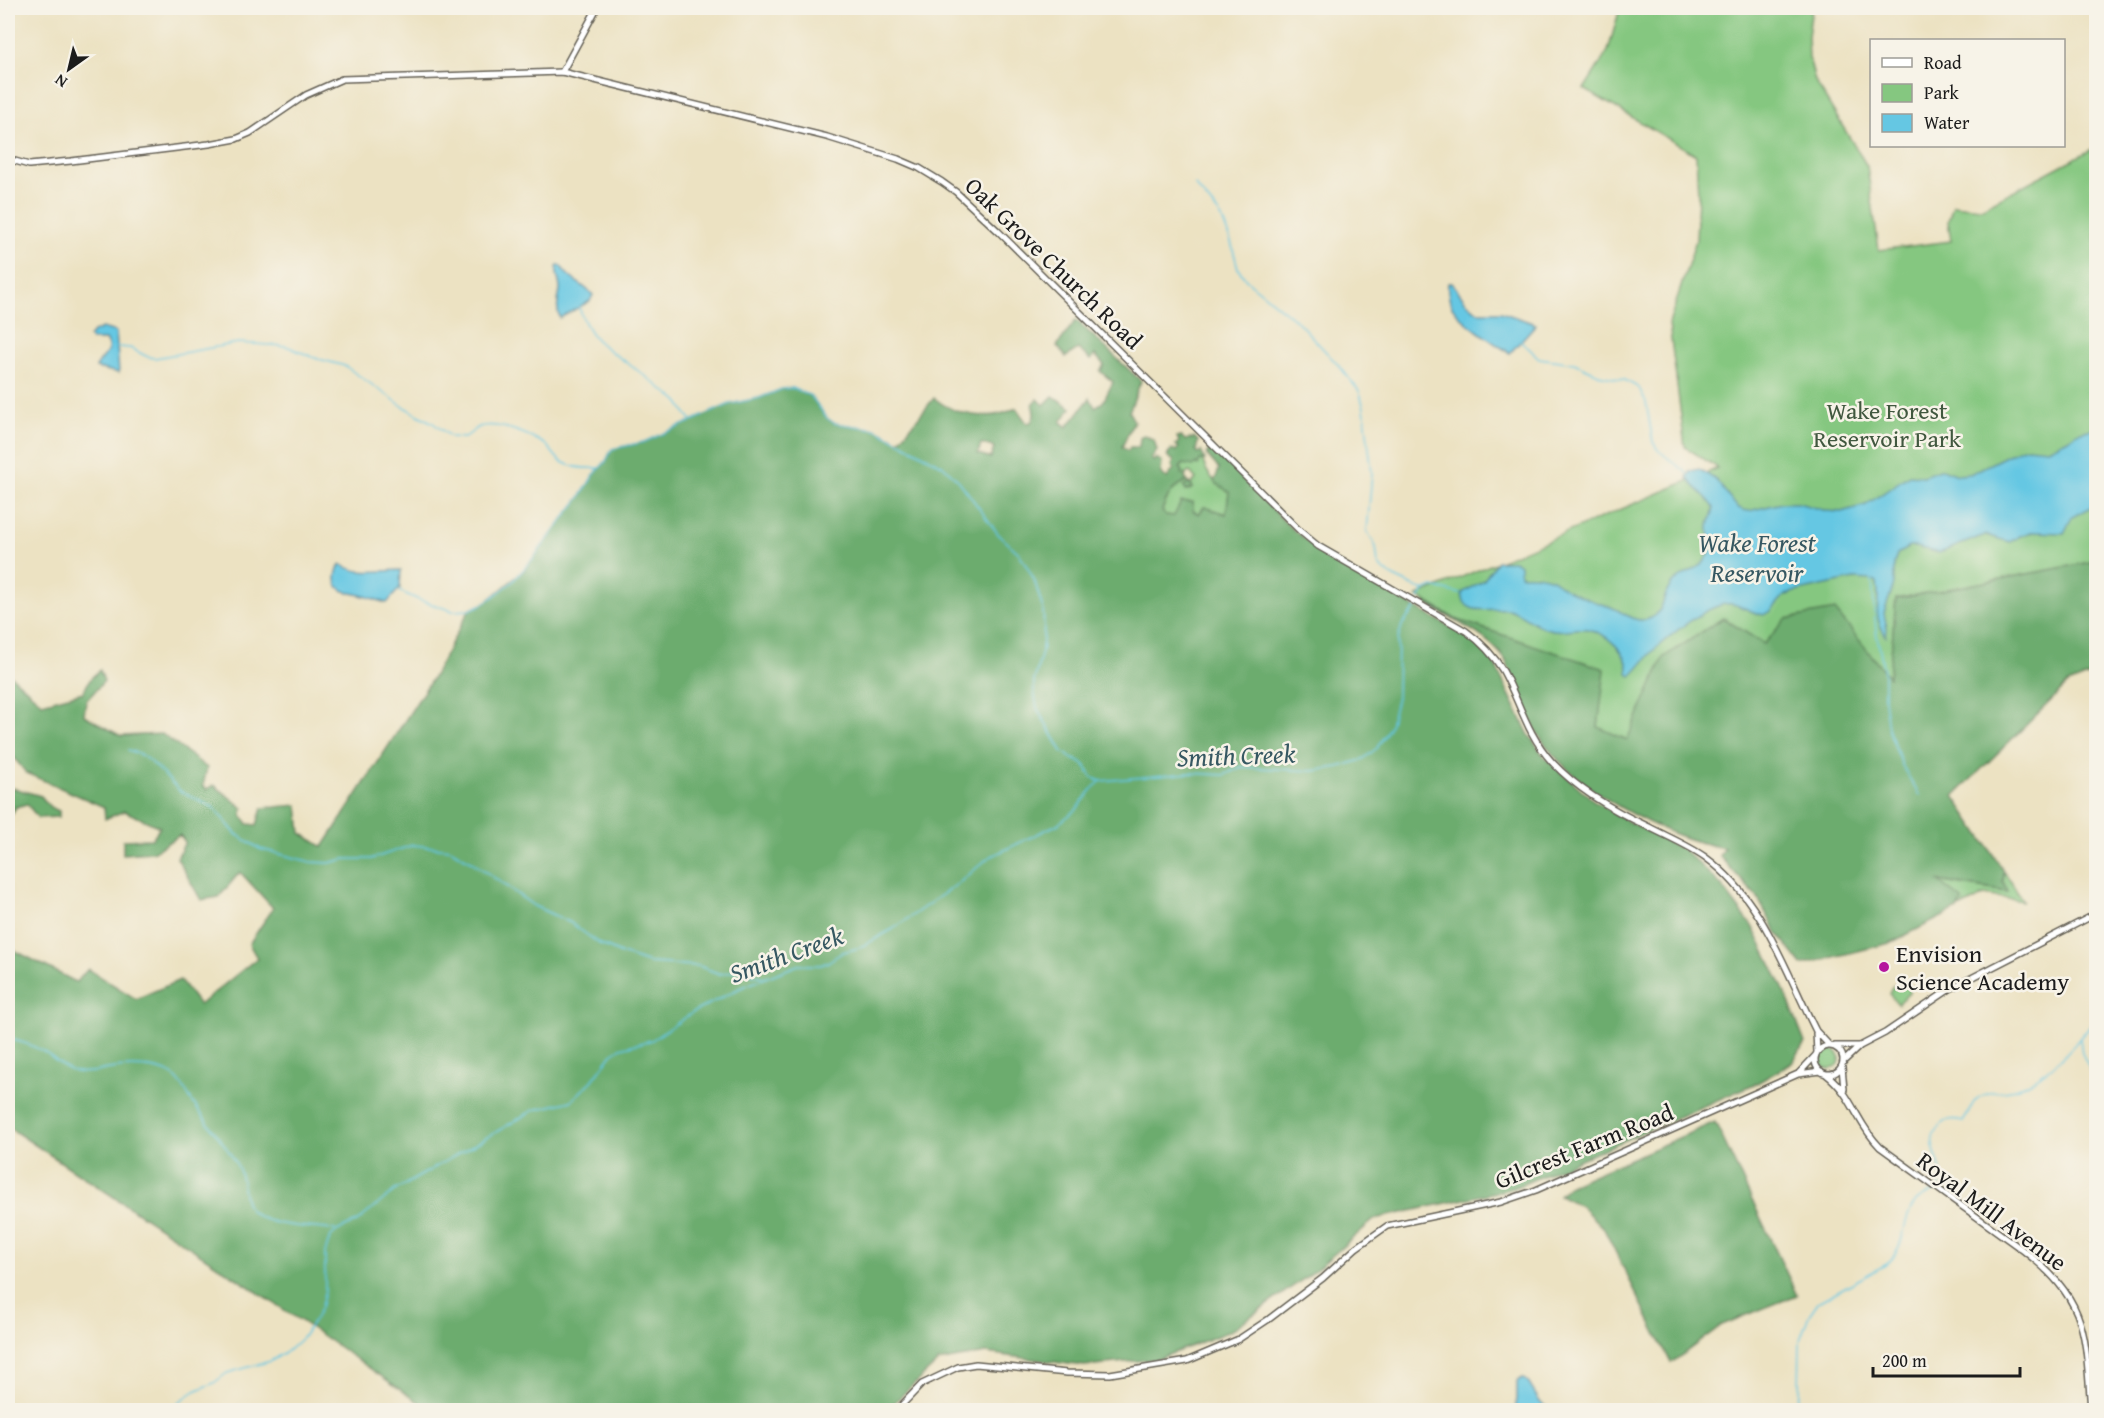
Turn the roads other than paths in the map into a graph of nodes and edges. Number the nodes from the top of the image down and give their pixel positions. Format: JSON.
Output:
{"nodes":[{"id":1,"x":597,"y":8,"type":"edge"},
{"id":2,"x":562,"y":72,"type":"junction"},
{"id":3,"x":8,"y":159,"type":"edge"},
{"id":4,"x":2097,"y":915,"type":"edge"},
{"id":5,"x":1816,"y":1031,"type":"junction"},
{"id":6,"x":1832,"y":1046,"type":"junction"},
{"id":7,"x":1860,"y":1046,"type":"junction"},
{"id":8,"x":1816,"y":1054,"type":"junction"},
{"id":9,"x":1843,"y":1064,"type":"junction"},
{"id":10,"x":1824,"y":1073,"type":"junction"},
{"id":11,"x":1798,"y":1074,"type":"junction"},
{"id":12,"x":1845,"y":1091,"type":"junction"},
{"id":13,"x":897,"y":1410,"type":"edge"},
{"id":14,"x":2091,"y":1410,"type":"edge"}],
"edges":[{"from":1,"to":2,"type":"main road"},
{"from":2,"to":3,"type":"main road","name":"Oak Grove Church Road"},
{"from":2,"to":5,"type":"main road","name":"Oak Grove Church Road"},
{"from":4,"to":7,"type":"main road"},
{"from":5,"to":6,"type":"main road","name":"Oak Grove Church Road"},
{"from":5,"to":8,"type":"main road","name":"Oak Grove Church Road"},
{"from":6,"to":7,"type":"main road"},
{"from":6,"to":8,"type":"main road"},
{"from":6,"to":9,"type":"main road"},
{"from":7,"to":9,"type":"main road"},
{"from":8,"to":10,"type":"main road"},
{"from":8,"to":11,"type":"main road","name":"Gilcrest Farm Road"},
{"from":9,"to":10,"type":"main road"},
{"from":9,"to":12,"type":"main road","name":"Royal Mill Avenue"},
{"from":10,"to":11,"type":"main road","name":"Gilcrest Farm Road"},
{"from":10,"to":12,"type":"main road","name":"Royal Mill Avenue"},
{"from":11,"to":13,"type":"main road","name":"Gilcrest Farm Road"},
{"from":12,"to":14,"type":"main road","name":"Royal Mill Avenue"}]}
